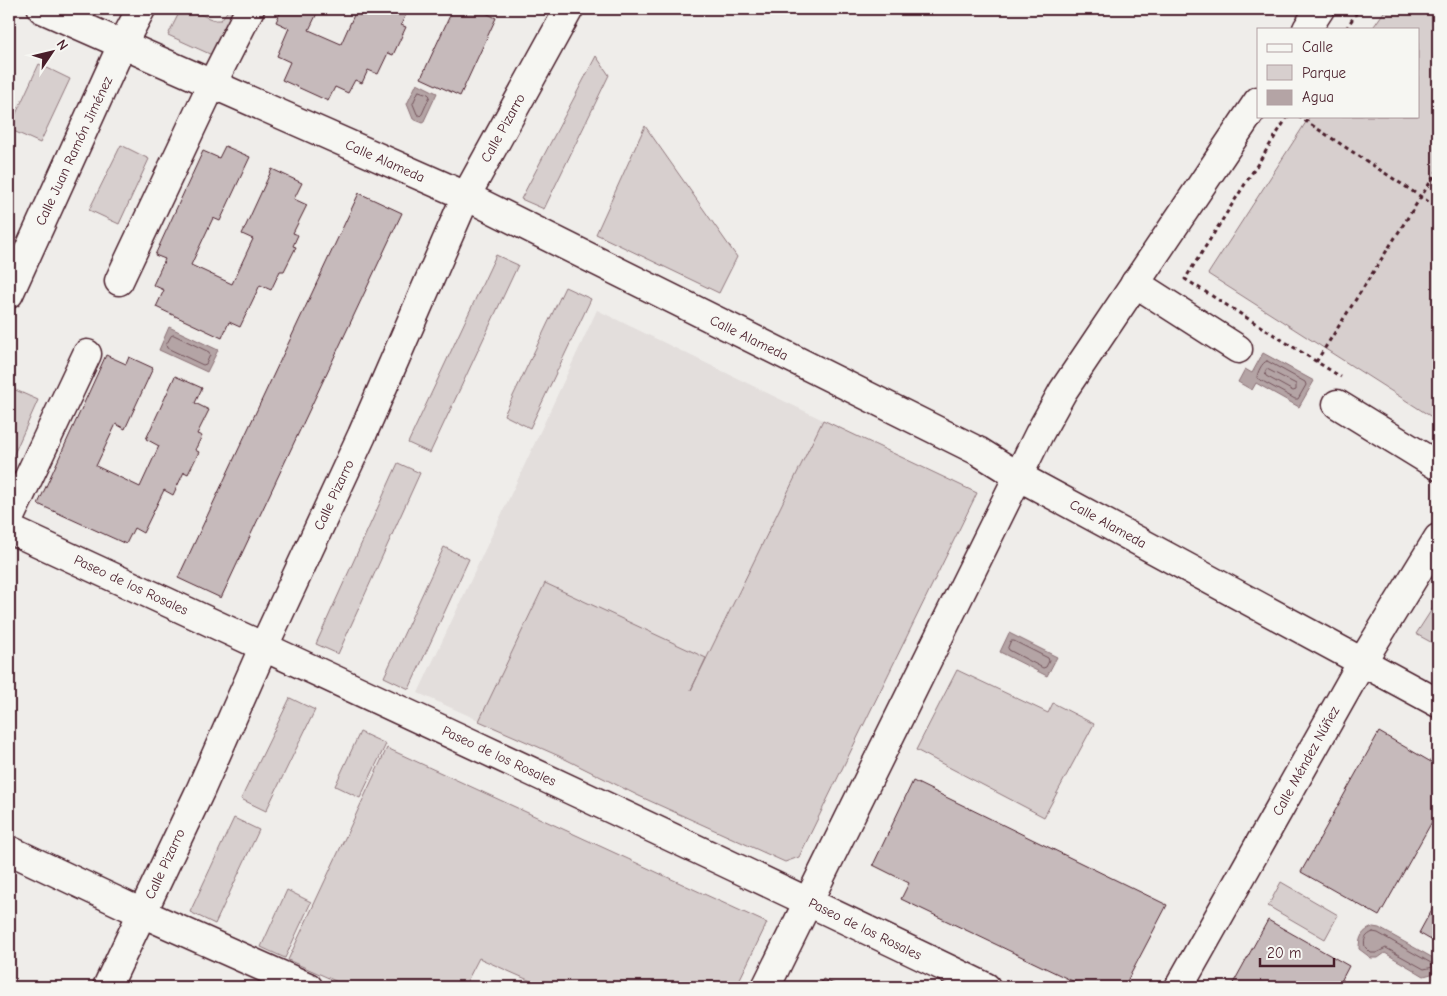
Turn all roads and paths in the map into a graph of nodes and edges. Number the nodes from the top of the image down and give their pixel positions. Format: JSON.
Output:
{"nodes":[{"id":1,"x":42,"y":9,"type":"edge"},
{"id":2,"x":141,"y":9,"type":"edge"},
{"id":3,"x":250,"y":9,"type":"edge"},
{"id":4,"x":569,"y":9,"type":"edge"},
{"id":5,"x":1320,"y":9,"type":"edge"},
{"id":6,"x":1360,"y":9,"type":"edge"},
{"id":7,"x":1307,"y":28,"type":"edge"},
{"id":8,"x":1347,"y":28,"type":"edge"},
{"id":9,"x":122,"y":45,"type":"junction"},
{"id":10,"x":212,"y":84,"type":"junction"},
{"id":11,"x":1257,"y":102,"type":"edge"},
{"id":12,"x":1287,"y":118,"type":"edge"},
{"id":13,"x":1301,"y":118,"type":"edge"},
{"id":14,"x":1438,"y":170,"type":"edge"},
{"id":15,"x":466,"y":196,"type":"junction"},
{"id":16,"x":1421,"y":196,"type":"junction"},
{"id":17,"x":1438,"y":208,"type":"edge"},
{"id":18,"x":119,"y":281,"type":"dead end"},
{"id":19,"x":1136,"y":283,"type":"junction"},
{"id":20,"x":9,"y":294,"type":"edge"},
{"id":21,"x":1238,"y":349,"type":"dead end"},
{"id":22,"x":87,"y":354,"type":"dead end"},
{"id":23,"x":1316,"y":362,"type":"junction"},
{"id":24,"x":1343,"y":393,"type":"joint"},
{"id":25,"x":1438,"y":466,"type":"edge"},
{"id":26,"x":1018,"y":476,"type":"junction"},
{"id":27,"x":9,"y":519,"type":"edge"},
{"id":28,"x":9,"y":529,"type":"edge"},
{"id":29,"x":1438,"y":538,"type":"edge"},
{"id":30,"x":264,"y":646,"type":"junction"},
{"id":31,"x":1362,"y":662,"type":"junction"},
{"id":32,"x":1438,"y":703,"type":"edge"},
{"id":33,"x":9,"y":850,"type":"edge"},
{"id":34,"x":808,"y":902,"type":"junction"},
{"id":35,"x":142,"y":913,"type":"junction"},
{"id":36,"x":294,"y":984,"type":"edge"},
{"id":37,"x":107,"y":987,"type":"edge"},
{"id":38,"x":766,"y":987,"type":"edge"},
{"id":39,"x":986,"y":987,"type":"edge"},
{"id":40,"x":1179,"y":987,"type":"edge"}],
"edges":[{"from":1,"to":9,"type":"street","name":"Calle Alameda"},
{"from":2,"to":9,"type":"street","name":"Calle Juan Ramón Jiménez"},
{"from":3,"to":10,"type":"street"},
{"from":4,"to":15,"type":"street","name":"Calle Pizarro"},
{"from":5,"to":7,"type":"street"},
{"from":6,"to":8,"type":"path"},
{"from":9,"to":10,"type":"street","name":"Calle Alameda"},
{"from":9,"to":20,"type":"street","name":"Calle Juan Ramón Jiménez"},
{"from":10,"to":15,"type":"street","name":"Calle Alameda"},
{"from":10,"to":18,"type":"street"},
{"from":11,"to":19,"type":"street"},
{"from":12,"to":23,"type":"path"},
{"from":13,"to":16,"type":"path"},
{"from":14,"to":16,"type":"path"},
{"from":15,"to":26,"type":"street","name":"Calle Alameda"},
{"from":15,"to":30,"type":"street","name":"Calle Pizarro"},
{"from":16,"to":17,"type":"path"},
{"from":16,"to":23,"type":"path"},
{"from":19,"to":21,"type":"street"},
{"from":19,"to":26,"type":"street"},
{"from":22,"to":27,"type":"street"},
{"from":23,"to":24,"type":"path"},
{"from":24,"to":25,"type":"street"},
{"from":26,"to":31,"type":"street","name":"Calle Alameda"},
{"from":26,"to":34,"type":"street"},
{"from":28,"to":30,"type":"street","name":"Paseo de los Rosales"},
{"from":29,"to":31,"type":"street","name":"Calle Méndez Núñez"},
{"from":30,"to":34,"type":"street","name":"Paseo de los Rosales"},
{"from":30,"to":35,"type":"street","name":"Calle Pizarro"},
{"from":31,"to":32,"type":"street","name":"Calle Alameda"},
{"from":31,"to":40,"type":"street","name":"Calle Méndez Núñez"},
{"from":33,"to":35,"type":"street"},
{"from":34,"to":38,"type":"street"},
{"from":34,"to":39,"type":"street","name":"Paseo de los Rosales"},
{"from":35,"to":36,"type":"street"},
{"from":35,"to":37,"type":"street","name":"Calle Pizarro"}]}
